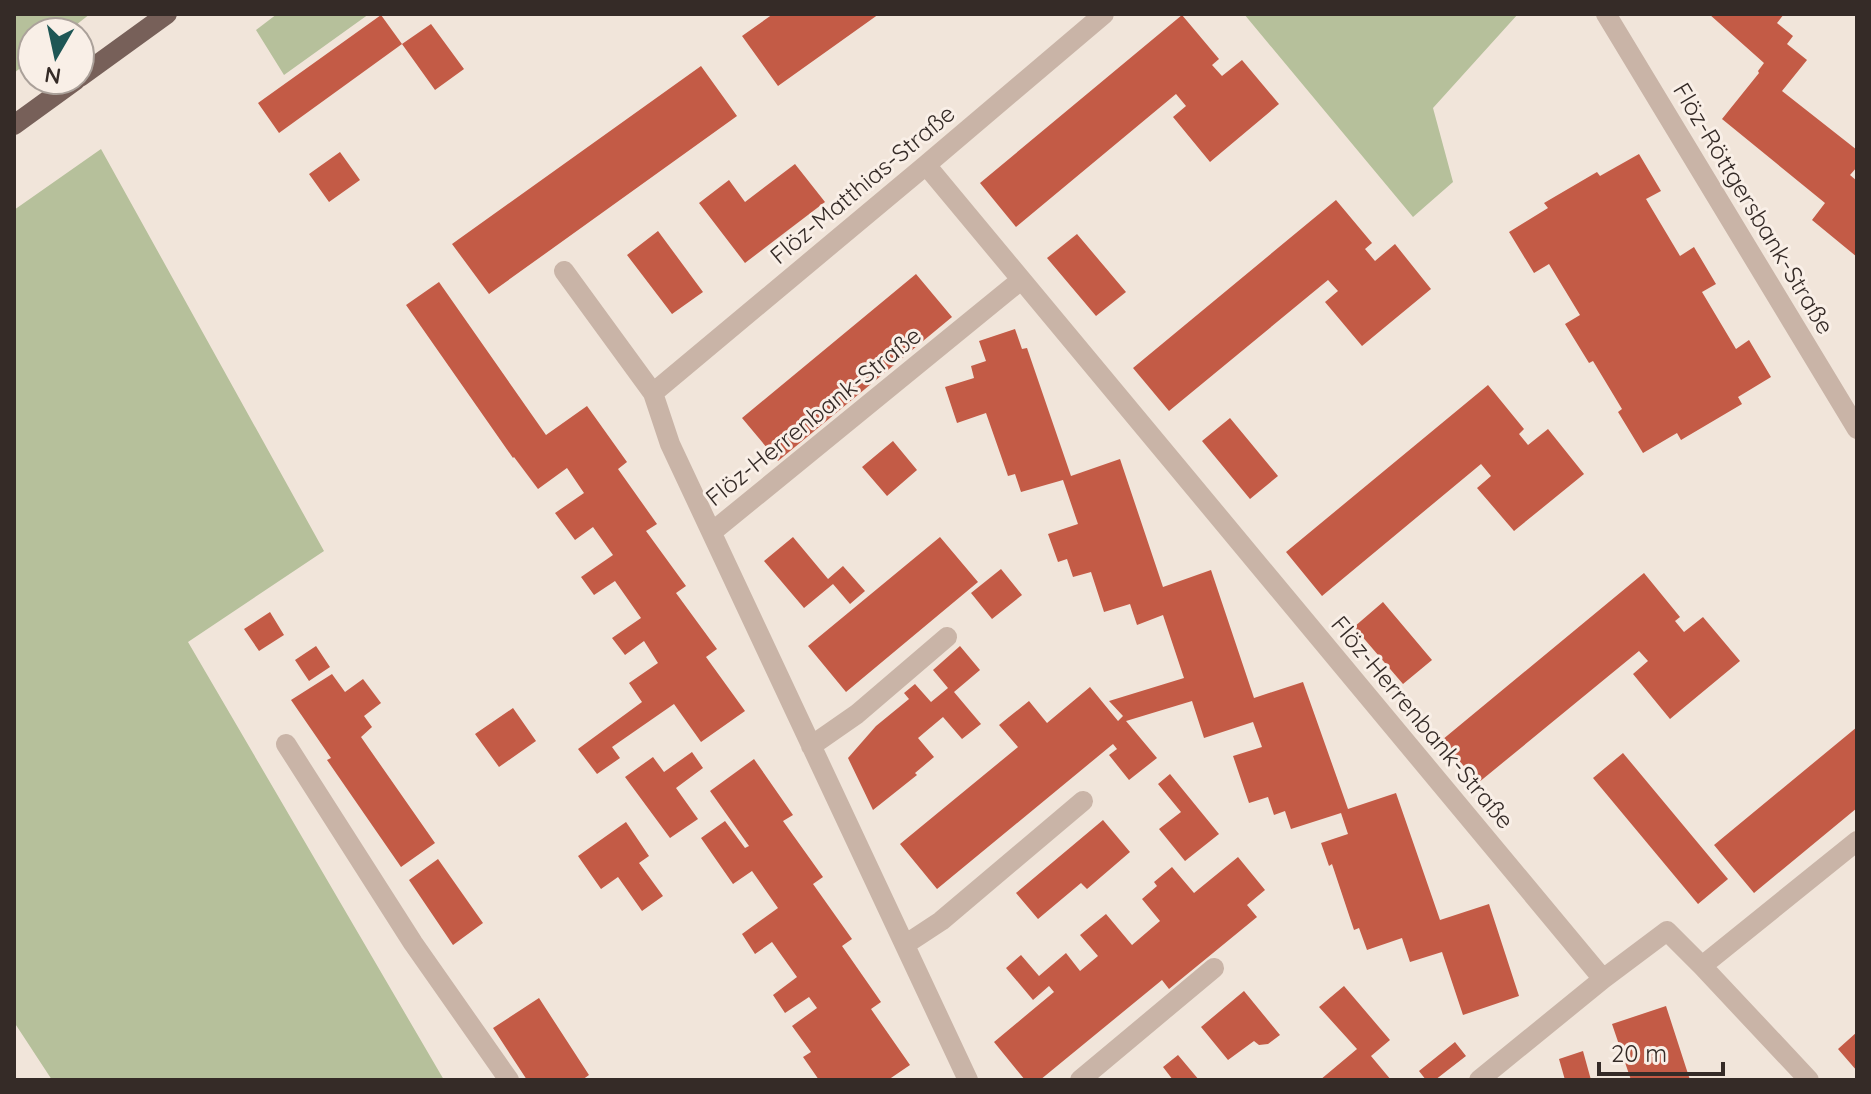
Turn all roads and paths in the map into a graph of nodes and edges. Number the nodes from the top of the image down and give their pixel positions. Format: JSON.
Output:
{"nodes":[{"id":1,"x":167,"y":14,"type":"edge"},
{"id":2,"x":1104,"y":14,"type":"edge"},
{"id":3,"x":1606,"y":14,"type":"edge"},
{"id":4,"x":96,"y":66,"type":"edge"},
{"id":5,"x":54,"y":96,"type":"edge"},
{"id":6,"x":14,"y":125,"type":"edge"},
{"id":7,"x":926,"y":165,"type":"junction"},
{"id":8,"x":564,"y":271,"type":"dead end"},
{"id":9,"x":1021,"y":280,"type":"junction"},
{"id":10,"x":653,"y":393,"type":"junction"},
{"id":11,"x":1857,"y":429,"type":"edge"},
{"id":12,"x":712,"y":532,"type":"junction"},
{"id":13,"x":947,"y":637,"type":"dead end"},
{"id":14,"x":286,"y":744,"type":"dead end"},
{"id":15,"x":811,"y":746,"type":"junction"},
{"id":16,"x":1083,"y":801,"type":"dead end"},
{"id":17,"x":1857,"y":841,"type":"edge"},
{"id":18,"x":906,"y":944,"type":"junction"},
{"id":19,"x":1702,"y":966,"type":"junction"},
{"id":20,"x":1214,"y":968,"type":"dead end"},
{"id":21,"x":1603,"y":979,"type":"junction"},
{"id":22,"x":509,"y":1080,"type":"edge"},
{"id":23,"x":968,"y":1080,"type":"edge"},
{"id":24,"x":1080,"y":1080,"type":"edge"},
{"id":25,"x":1479,"y":1080,"type":"edge"},
{"id":26,"x":1809,"y":1080,"type":"edge"}],
"edges":[{"from":1,"to":4,"type":"main road"},
{"from":2,"to":7,"type":"street","name":"Flöz-Matthias-Straße"},
{"from":3,"to":11,"type":"street","name":"Flöz-Röttgersbank-Straße"},
{"from":5,"to":6,"type":"main road"},
{"from":7,"to":9,"type":"street","name":"Flöz-Herrenbank-Straße"},
{"from":7,"to":10,"type":"street","name":"Flöz-Matthias-Straße"},
{"from":8,"to":10,"type":"street"},
{"from":9,"to":12,"type":"street","name":"Flöz-Herrenbank-Straße"},
{"from":9,"to":21,"type":"street","name":"Flöz-Herrenbank-Straße"},
{"from":10,"to":12,"type":"street"},
{"from":12,"to":15,"type":"street"},
{"from":13,"to":15,"type":"street"},
{"from":14,"to":22,"type":"street"},
{"from":15,"to":18,"type":"street"},
{"from":16,"to":18,"type":"street"},
{"from":17,"to":19,"type":"street"},
{"from":18,"to":23,"type":"street"},
{"from":19,"to":21,"type":"street"},
{"from":19,"to":26,"type":"street"},
{"from":20,"to":24,"type":"street"},
{"from":21,"to":25,"type":"street"}]}
